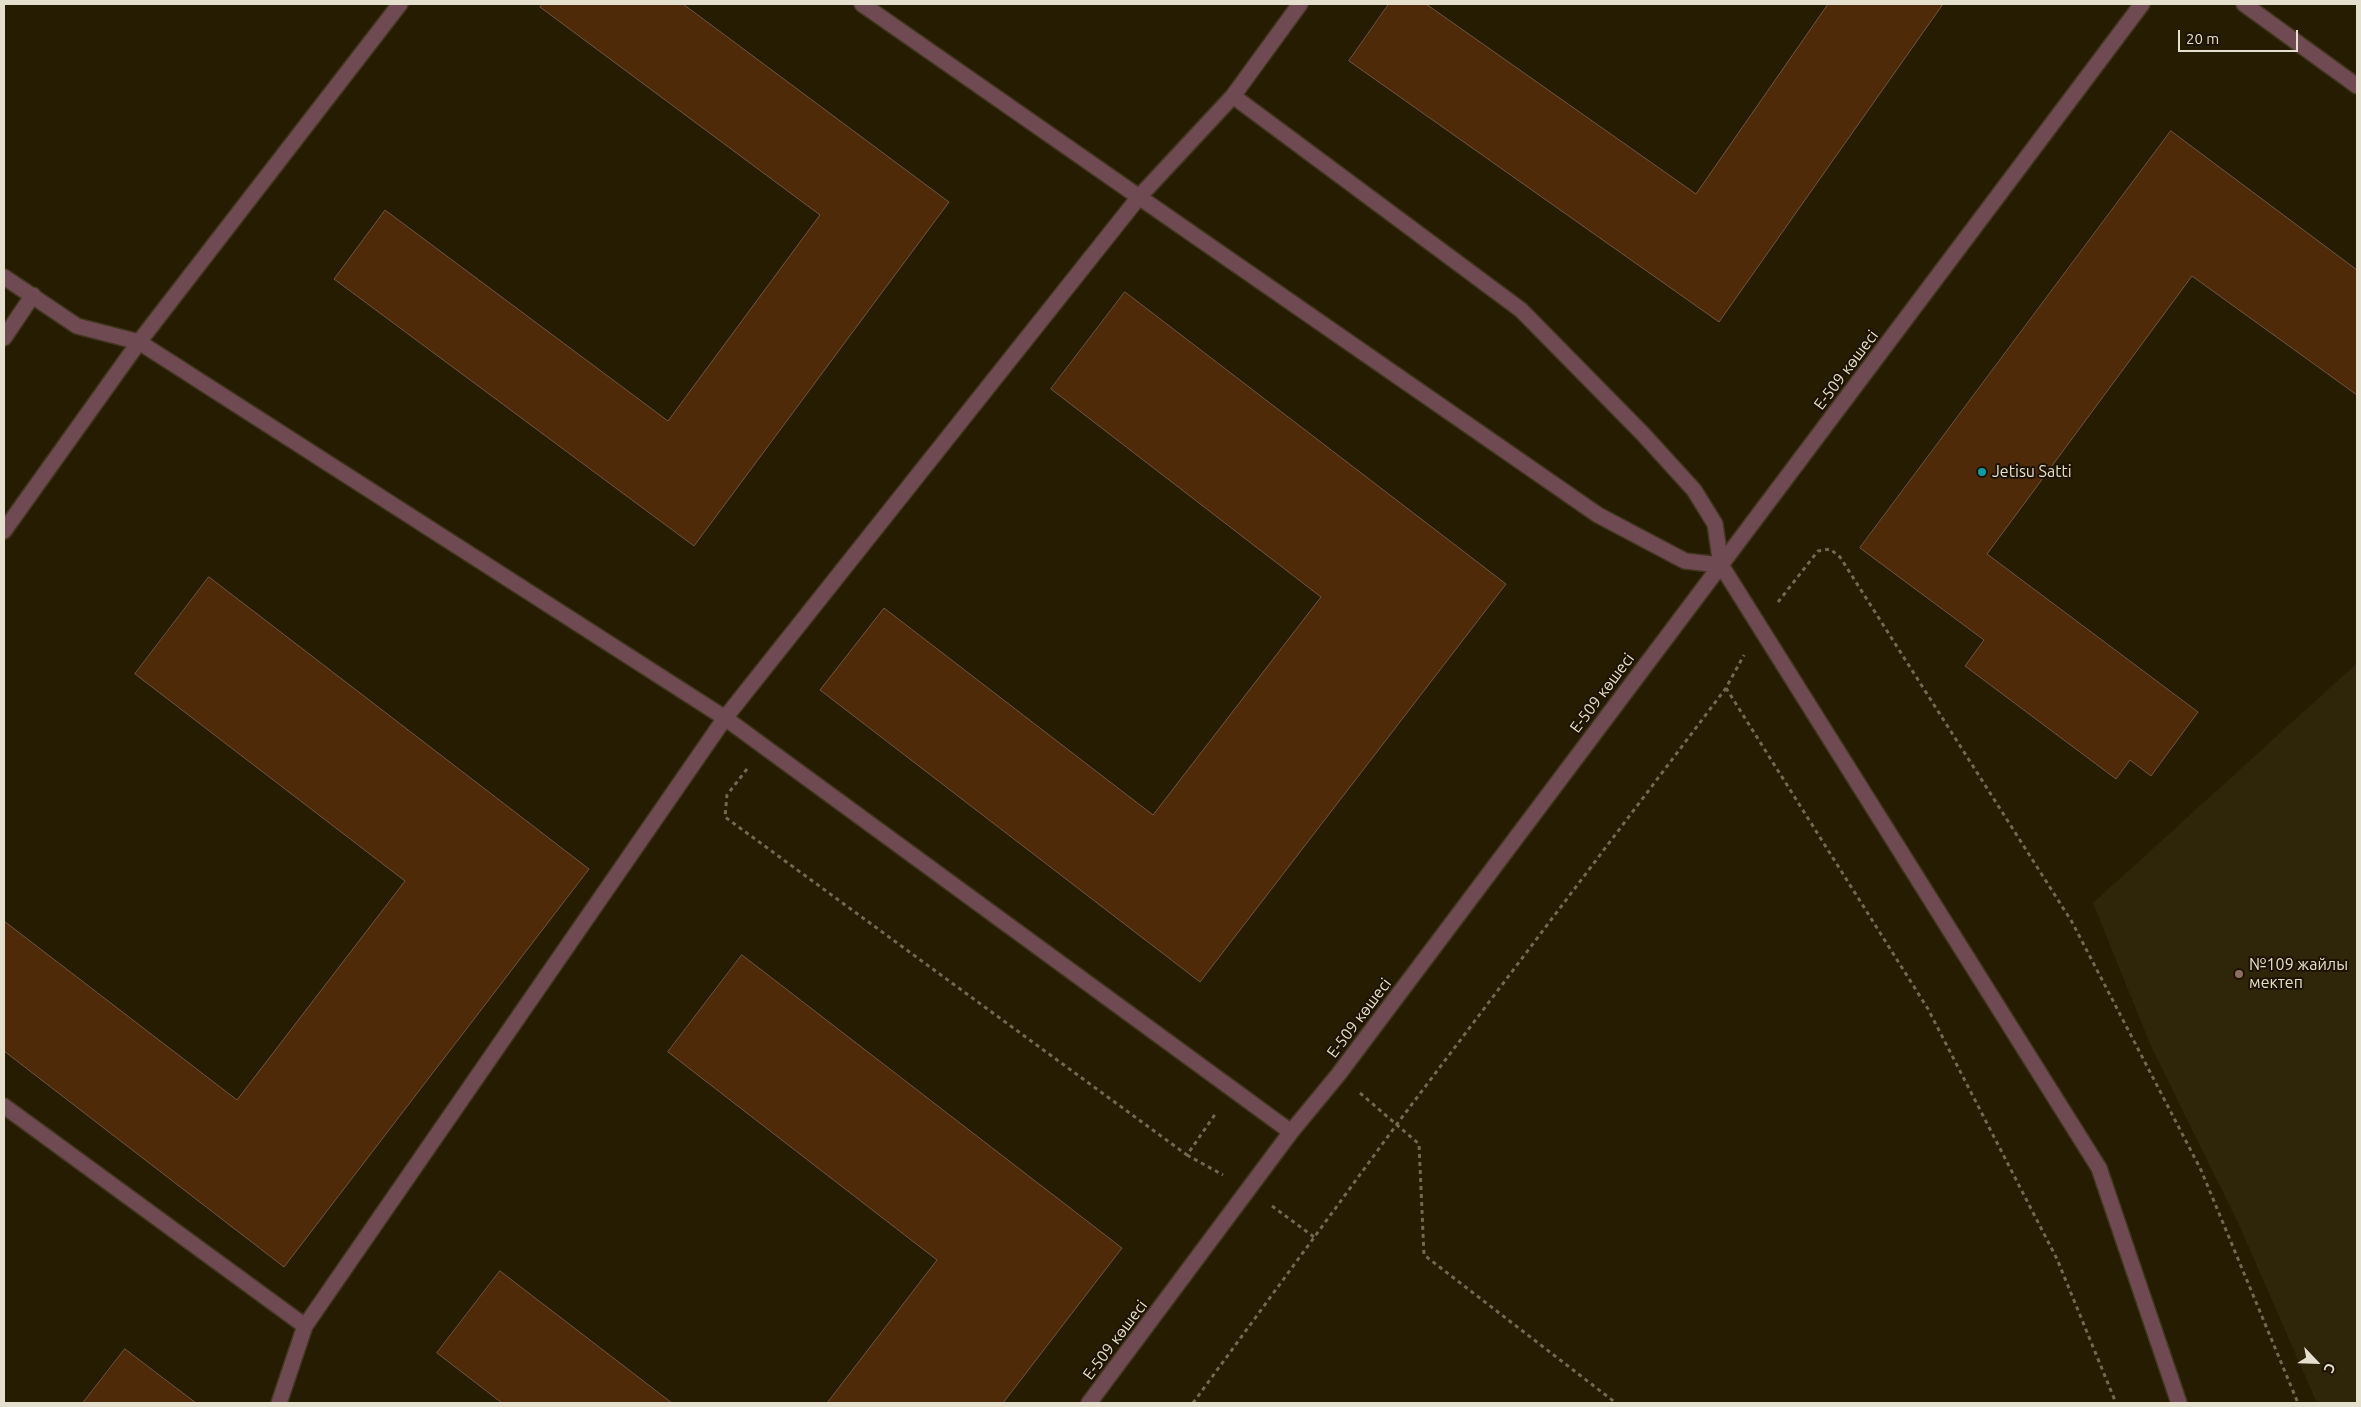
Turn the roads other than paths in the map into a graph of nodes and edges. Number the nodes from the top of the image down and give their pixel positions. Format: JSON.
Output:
{"nodes":[{"id":1,"x":400,"y":4,"type":"edge"},
{"id":2,"x":862,"y":4,"type":"edge"},
{"id":3,"x":1300,"y":4,"type":"edge"},
{"id":4,"x":2142,"y":4,"type":"edge"},
{"id":5,"x":2244,"y":4,"type":"edge"},
{"id":6,"x":2357,"y":86,"type":"edge"},
{"id":7,"x":1233,"y":96,"type":"junction"},
{"id":8,"x":1139,"y":197,"type":"junction"},
{"id":9,"x":4,"y":277,"type":"edge"},
{"id":10,"x":33,"y":295,"type":"junction"},
{"id":11,"x":4,"y":338,"type":"edge"},
{"id":12,"x":139,"y":342,"type":"junction"},
{"id":13,"x":4,"y":531,"type":"edge"},
{"id":14,"x":1720,"y":565,"type":"junction"},
{"id":15,"x":725,"y":718,"type":"junction"},
{"id":16,"x":4,"y":1106,"type":"edge"},
{"id":17,"x":1291,"y":1132,"type":"junction"},
{"id":18,"x":305,"y":1326,"type":"junction"},
{"id":19,"x":279,"y":1403,"type":"edge"},
{"id":20,"x":1089,"y":1403,"type":"edge"},
{"id":21,"x":2179,"y":1403,"type":"edge"}],
"edges":[{"from":1,"to":12,"type":"street"},
{"from":2,"to":8,"type":"street"},
{"from":3,"to":7,"type":"street"},
{"from":4,"to":14,"type":"street","name":"Е-509 көшесі"},
{"from":5,"to":6,"type":"street"},
{"from":7,"to":8,"type":"street"},
{"from":7,"to":14,"type":"street"},
{"from":8,"to":14,"type":"street"},
{"from":8,"to":15,"type":"street"},
{"from":9,"to":10,"type":"street"},
{"from":10,"to":11,"type":"street"},
{"from":10,"to":12,"type":"street"},
{"from":12,"to":13,"type":"street"},
{"from":12,"to":15,"type":"street"},
{"from":14,"to":17,"type":"street","name":"Е-509 көшесі"},
{"from":14,"to":21,"type":"street"},
{"from":15,"to":17,"type":"street"},
{"from":15,"to":18,"type":"street"},
{"from":16,"to":18,"type":"street"},
{"from":17,"to":20,"type":"street","name":"Е-509 көшесі"},
{"from":18,"to":19,"type":"street"}]}
